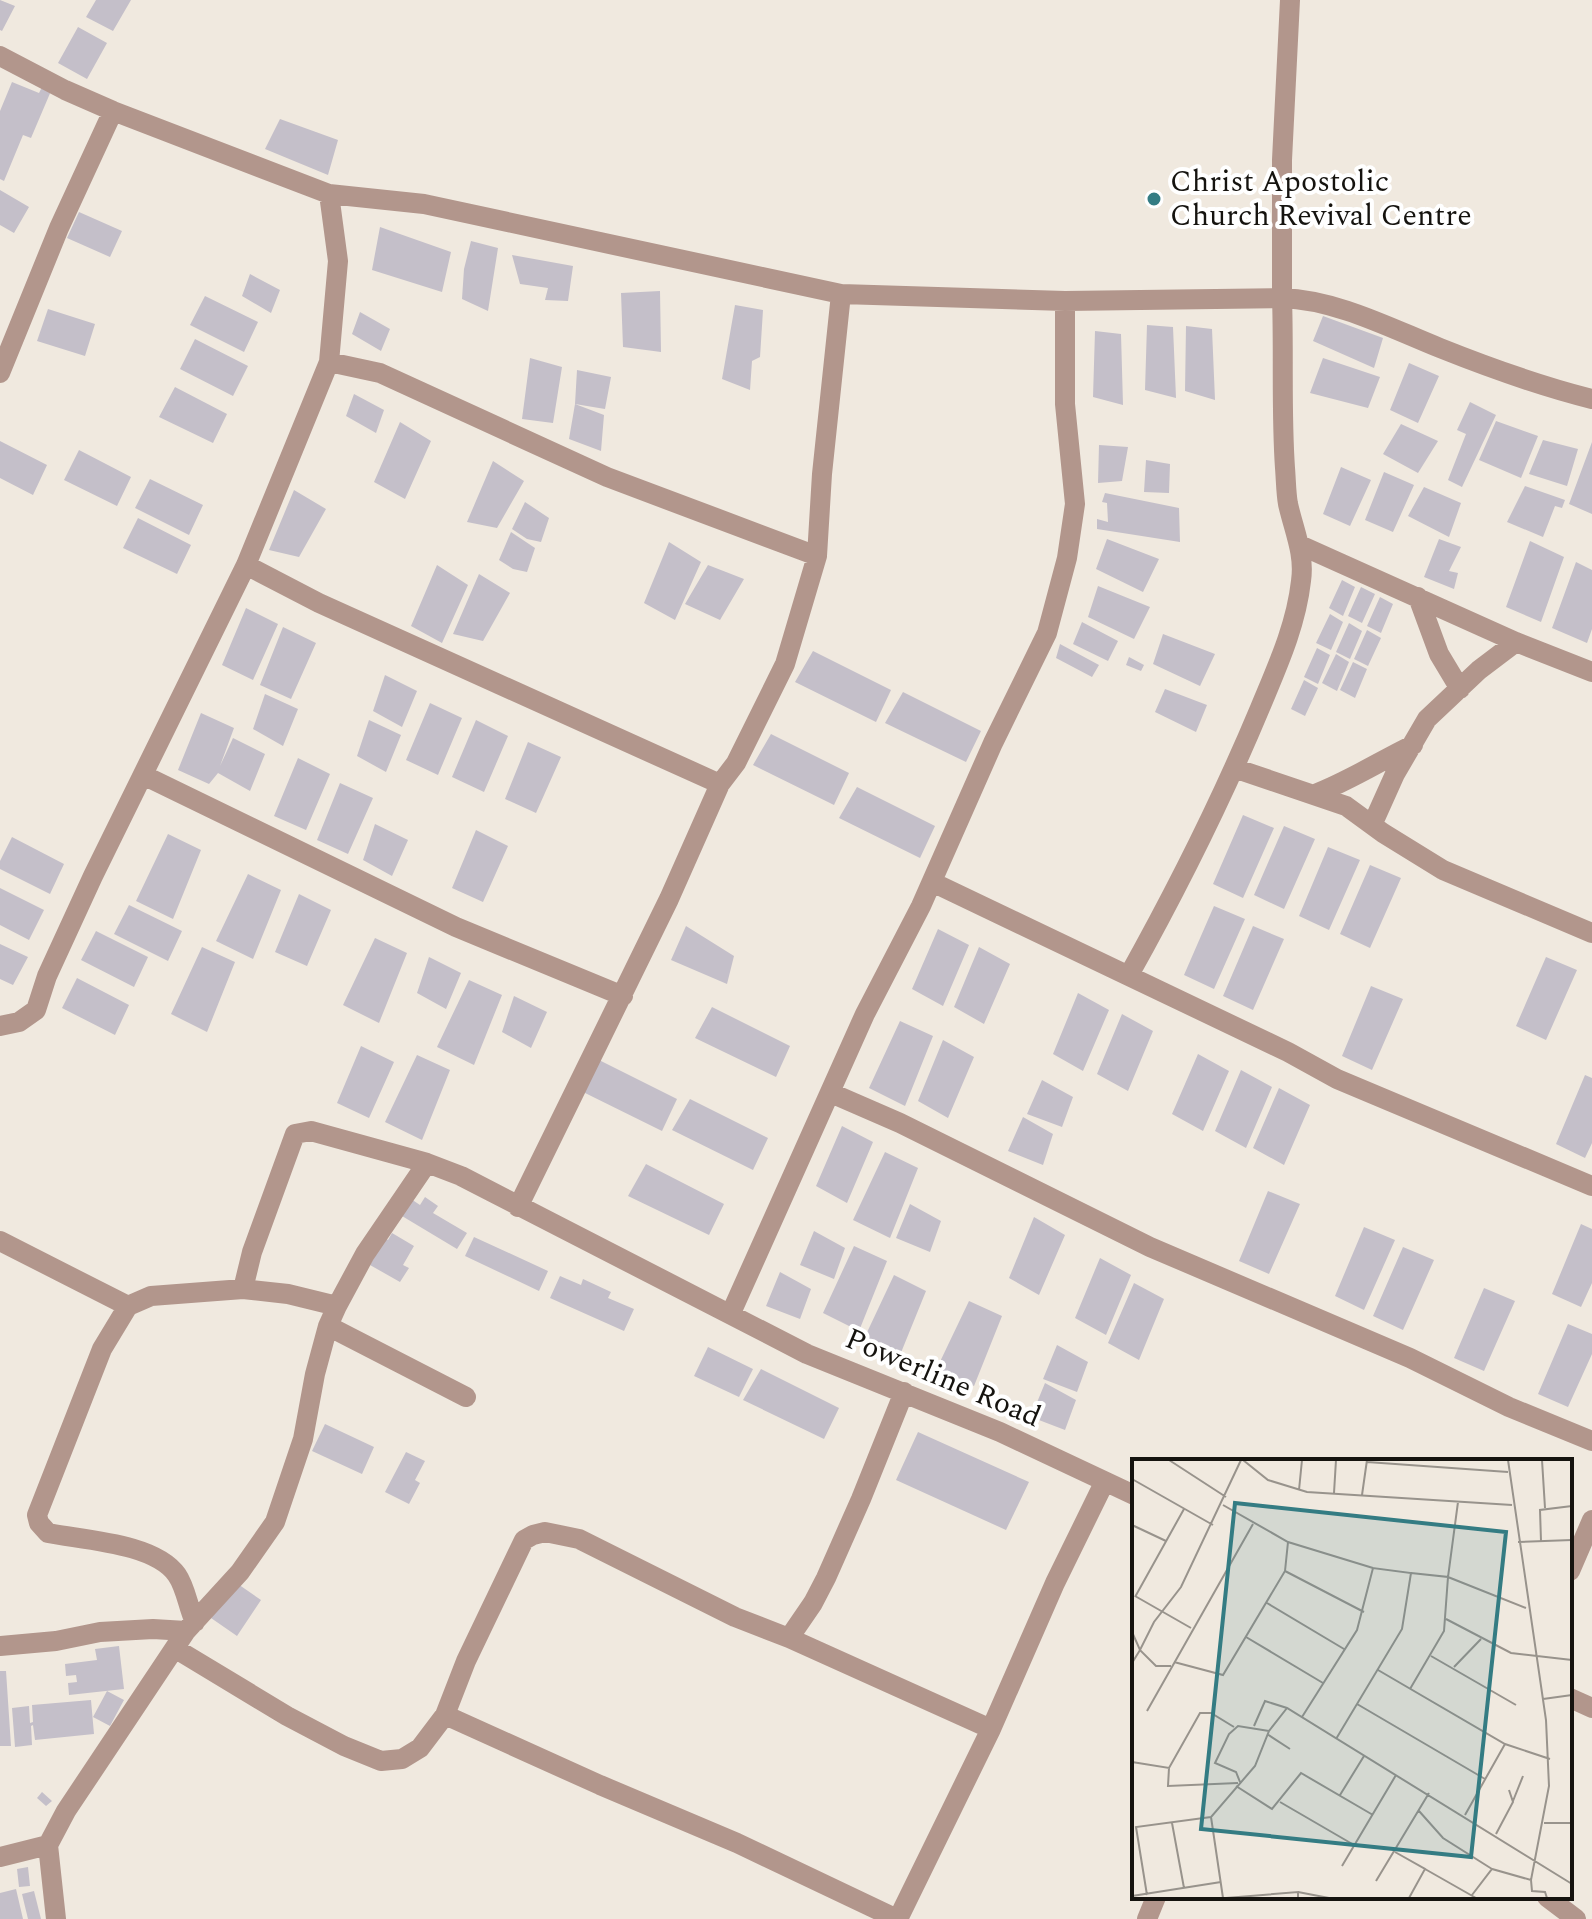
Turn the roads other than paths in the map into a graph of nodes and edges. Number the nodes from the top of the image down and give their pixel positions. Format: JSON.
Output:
{"nodes":[{"id":1,"x":1290,"y":0,"type":"edge"},
{"id":2,"x":0,"y":56,"type":"edge"},
{"id":3,"x":113,"y":111,"type":"junction"},
{"id":4,"x":329,"y":194,"type":"junction"},
{"id":5,"x":841,"y":294,"type":"junction"},
{"id":6,"x":1282,"y":298,"type":"junction"},
{"id":7,"x":1065,"y":301,"type":"junction"},
{"id":8,"x":329,"y":362,"type":"junction"},
{"id":9,"x":0,"y":373,"type":"edge"},
{"id":10,"x":1592,"y":399,"type":"edge"},
{"id":11,"x":1300,"y":545,"type":"junction"},
{"id":12,"x":817,"y":556,"type":"junction"},
{"id":13,"x":246,"y":565,"type":"junction"},
{"id":14,"x":1418,"y":597,"type":"junction"},
{"id":15,"x":1516,"y":642,"type":"junction"},
{"id":16,"x":1592,"y":672,"type":"edge"},
{"id":17,"x":1460,"y":689,"type":"junction"},
{"id":18,"x":1413,"y":745,"type":"junction"},
{"id":19,"x":1234,"y":768,"type":"junction"},
{"id":20,"x":143,"y":775,"type":"junction"},
{"id":21,"x":720,"y":784,"type":"junction"},
{"id":22,"x":1315,"y":794,"type":"junction"},
{"id":23,"x":1373,"y":823,"type":"junction"},
{"id":24,"x":932,"y":882,"type":"junction"},
{"id":25,"x":1592,"y":933,"type":"edge"},
{"id":26,"x":1129,"y":975,"type":"junction"},
{"id":27,"x":623,"y":996,"type":"junction"},
{"id":28,"x":0,"y":1026,"type":"edge"},
{"id":29,"x":831,"y":1093,"type":"junction"},
{"id":30,"x":427,"y":1163,"type":"junction"},
{"id":31,"x":1592,"y":1186,"type":"edge"},
{"id":32,"x":518,"y":1207,"type":"junction"},
{"id":33,"x":0,"y":1241,"type":"edge"},
{"id":34,"x":243,"y":1289,"type":"junction"},
{"id":35,"x":128,"y":1306,"type":"junction"},
{"id":36,"x":337,"y":1306,"type":"junction"},
{"id":37,"x":731,"y":1313,"type":"junction"},
{"id":38,"x":328,"y":1326,"type":"junction"},
{"id":39,"x":904,"y":1392,"type":"junction"},
{"id":40,"x":466,"y":1397,"type":"dead end"},
{"id":41,"x":1592,"y":1441,"type":"edge"},
{"id":42,"x":1104,"y":1483,"type":"junction"},
{"id":43,"x":1132,"y":1494,"type":"edge"},
{"id":44,"x":1592,"y":1520,"type":"edge"},
{"id":45,"x":1572,"y":1566,"type":"edge"},
{"id":46,"x":191,"y":1626,"type":"junction"},
{"id":47,"x":789,"y":1638,"type":"junction"},
{"id":48,"x":0,"y":1646,"type":"edge"},
{"id":49,"x":176,"y":1649,"type":"junction"},
{"id":50,"x":1572,"y":1699,"type":"edge"},
{"id":51,"x":1592,"y":1708,"type":"edge"},
{"id":52,"x":445,"y":1715,"type":"junction"},
{"id":53,"x":991,"y":1729,"type":"junction"},
{"id":54,"x":48,"y":1845,"type":"junction"},
{"id":55,"x":0,"y":1857,"type":"edge"},
{"id":56,"x":1155,"y":1899,"type":"edge"},
{"id":57,"x":1550,"y":1899,"type":"edge"},
{"id":58,"x":56,"y":1919,"type":"edge"},
{"id":59,"x":897,"y":1919,"type":"edge"},
{"id":60,"x":1147,"y":1919,"type":"edge"},
{"id":61,"x":1576,"y":1919,"type":"edge"}],
"edges":[{"from":1,"to":6,"type":"street"},
{"from":2,"to":3,"type":"street"},
{"from":3,"to":4,"type":"street"},
{"from":3,"to":9,"type":"street"},
{"from":4,"to":5,"type":"street"},
{"from":4,"to":8,"type":"street"},
{"from":5,"to":7,"type":"street"},
{"from":5,"to":12,"type":"street"},
{"from":6,"to":7,"type":"street"},
{"from":6,"to":10,"type":"street"},
{"from":6,"to":11,"type":"street"},
{"from":7,"to":24,"type":"street"},
{"from":8,"to":12,"type":"street"},
{"from":8,"to":13,"type":"street"},
{"from":11,"to":14,"type":"street"},
{"from":11,"to":19,"type":"street"},
{"from":12,"to":21,"type":"street"},
{"from":13,"to":20,"type":"street"},
{"from":13,"to":21,"type":"street"},
{"from":14,"to":15,"type":"street"},
{"from":14,"to":17,"type":"street"},
{"from":15,"to":16,"type":"street"},
{"from":15,"to":17,"type":"street"},
{"from":17,"to":18,"type":"street"},
{"from":18,"to":22,"type":"street"},
{"from":18,"to":23,"type":"street"},
{"from":19,"to":22,"type":"street"},
{"from":19,"to":26,"type":"street"},
{"from":20,"to":27,"type":"street"},
{"from":20,"to":28,"type":"street"},
{"from":21,"to":27,"type":"street"},
{"from":22,"to":23,"type":"street"},
{"from":23,"to":25,"type":"street"},
{"from":24,"to":26,"type":"street"},
{"from":24,"to":29,"type":"street"},
{"from":26,"to":31,"type":"street"},
{"from":27,"to":32,"type":"street"},
{"from":29,"to":37,"type":"street"},
{"from":29,"to":41,"type":"street"},
{"from":30,"to":32,"type":"street","name":"Powerline Road"},
{"from":30,"to":34,"type":"street","name":"Powerline Road"},
{"from":30,"to":36,"type":"street"},
{"from":32,"to":37,"type":"street","name":"Powerline Road"},
{"from":33,"to":35,"type":"street"},
{"from":34,"to":35,"type":"street"},
{"from":34,"to":36,"type":"street"},
{"from":35,"to":46,"type":"street"},
{"from":36,"to":38,"type":"street"},
{"from":37,"to":39,"type":"street","name":"Powerline Road"},
{"from":38,"to":40,"type":"street"},
{"from":38,"to":46,"type":"street"},
{"from":39,"to":42,"type":"street","name":"Powerline Road"},
{"from":39,"to":47,"type":"street"},
{"from":42,"to":43,"type":"street","name":"Powerline Road"},
{"from":42,"to":53,"type":"street"},
{"from":44,"to":45,"type":"street"},
{"from":46,"to":48,"type":"street"},
{"from":46,"to":49,"type":"street"},
{"from":47,"to":52,"type":"street"},
{"from":47,"to":53,"type":"street"},
{"from":49,"to":52,"type":"street"},
{"from":49,"to":54,"type":"street"},
{"from":50,"to":51,"type":"street"},
{"from":52,"to":59,"type":"street"},
{"from":53,"to":59,"type":"street"},
{"from":54,"to":55,"type":"street"},
{"from":54,"to":58,"type":"street"},
{"from":56,"to":60,"type":"street"},
{"from":57,"to":61,"type":"street"}]}
